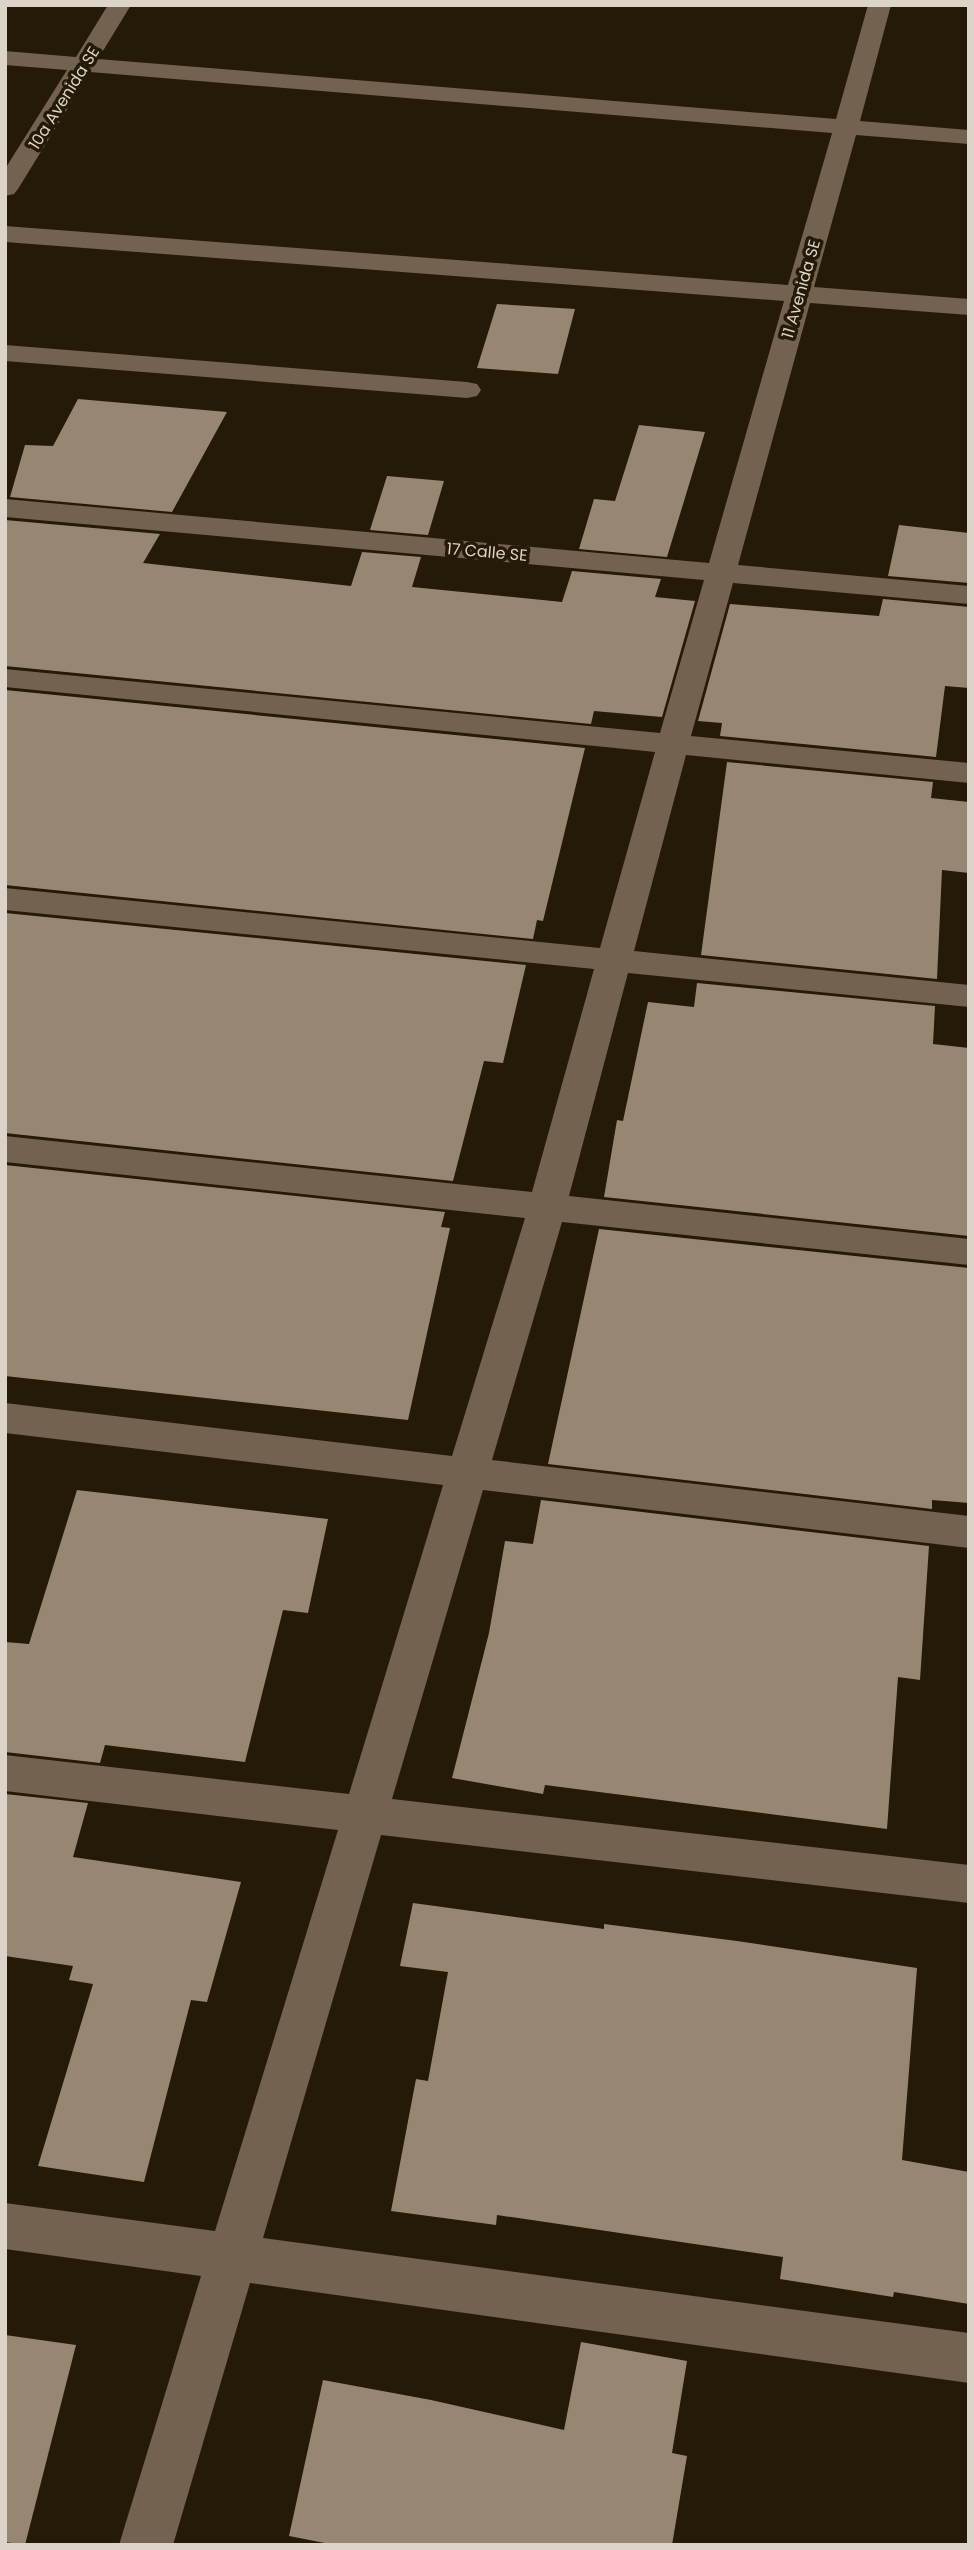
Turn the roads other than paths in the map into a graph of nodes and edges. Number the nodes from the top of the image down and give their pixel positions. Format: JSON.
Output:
{"nodes":[{"id":1,"x":120,"y":5,"type":"edge"},
{"id":2,"x":880,"y":5,"type":"edge"},
{"id":3,"x":5,"y":58,"type":"edge"},
{"id":4,"x":86,"y":65,"type":"junction"},
{"id":5,"x":847,"y":127,"type":"junction"},
{"id":6,"x":969,"y":136,"type":"edge"},
{"id":7,"x":5,"y":189,"type":"edge"},
{"id":8,"x":5,"y":234,"type":"edge"},
{"id":9,"x":800,"y":294,"type":"junction"},
{"id":10,"x":969,"y":307,"type":"edge"},
{"id":11,"x":5,"y":353,"type":"edge"},
{"id":12,"x":467,"y":390,"type":"dead end"},
{"id":13,"x":5,"y":508,"type":"edge"},
{"id":14,"x":720,"y":573,"type":"junction"},
{"id":15,"x":969,"y":595,"type":"edge"},
{"id":16,"x":5,"y":678,"type":"edge"},
{"id":17,"x":673,"y":744,"type":"junction"},
{"id":18,"x":969,"y":773,"type":"edge"},
{"id":19,"x":5,"y":899,"type":"edge"},
{"id":20,"x":614,"y":961,"type":"junction"},
{"id":21,"x":969,"y":996,"type":"edge"},
{"id":22,"x":5,"y":1149,"type":"edge"},
{"id":23,"x":547,"y":1207,"type":"junction"},
{"id":24,"x":969,"y":1252,"type":"edge"},
{"id":25,"x":5,"y":1418,"type":"edge"},
{"id":26,"x":468,"y":1473,"type":"junction"},
{"id":27,"x":969,"y":1532,"type":"edge"},
{"id":28,"x":5,"y":1773,"type":"edge"},
{"id":29,"x":365,"y":1814,"type":"junction"},
{"id":30,"x":969,"y":1884,"type":"edge"},
{"id":31,"x":5,"y":2226,"type":"edge"},
{"id":32,"x":232,"y":2257,"type":"junction"},
{"id":33,"x":969,"y":2358,"type":"edge"},
{"id":34,"x":146,"y":2545,"type":"edge"}],
"edges":[{"from":1,"to":4,"type":"street","name":"10a Avenida SE"},
{"from":2,"to":5,"type":"street","name":"11 Avenida SE"},
{"from":3,"to":4,"type":"street"},
{"from":4,"to":5,"type":"street"},
{"from":4,"to":7,"type":"street","name":"10a Avenida SE"},
{"from":5,"to":6,"type":"street"},
{"from":5,"to":9,"type":"street","name":"11 Avenida SE"},
{"from":8,"to":9,"type":"street"},
{"from":9,"to":10,"type":"street"},
{"from":9,"to":14,"type":"street","name":"11 Avenida SE"},
{"from":11,"to":12,"type":"street"},
{"from":13,"to":14,"type":"street","name":"17 Calle SE"},
{"from":14,"to":15,"type":"street","name":"17 Calle SE"},
{"from":14,"to":17,"type":"street","name":"11 Avenida SE"},
{"from":16,"to":17,"type":"street"},
{"from":17,"to":18,"type":"street"},
{"from":17,"to":20,"type":"street","name":"11 Avenida SE"},
{"from":19,"to":20,"type":"street"},
{"from":20,"to":21,"type":"street"},
{"from":20,"to":23,"type":"street","name":"11 Avenida SE"},
{"from":22,"to":23,"type":"street"},
{"from":23,"to":24,"type":"street"},
{"from":23,"to":26,"type":"street","name":"11 Avenida SE"},
{"from":25,"to":26,"type":"street"},
{"from":26,"to":27,"type":"street"},
{"from":26,"to":29,"type":"street","name":"11 Avenida SE"},
{"from":28,"to":29,"type":"street"},
{"from":29,"to":30,"type":"street"},
{"from":29,"to":32,"type":"street","name":"11 Avenida SE"},
{"from":31,"to":32,"type":"street"},
{"from":32,"to":33,"type":"street"},
{"from":32,"to":34,"type":"street","name":"11 Avenida SE"}]}
